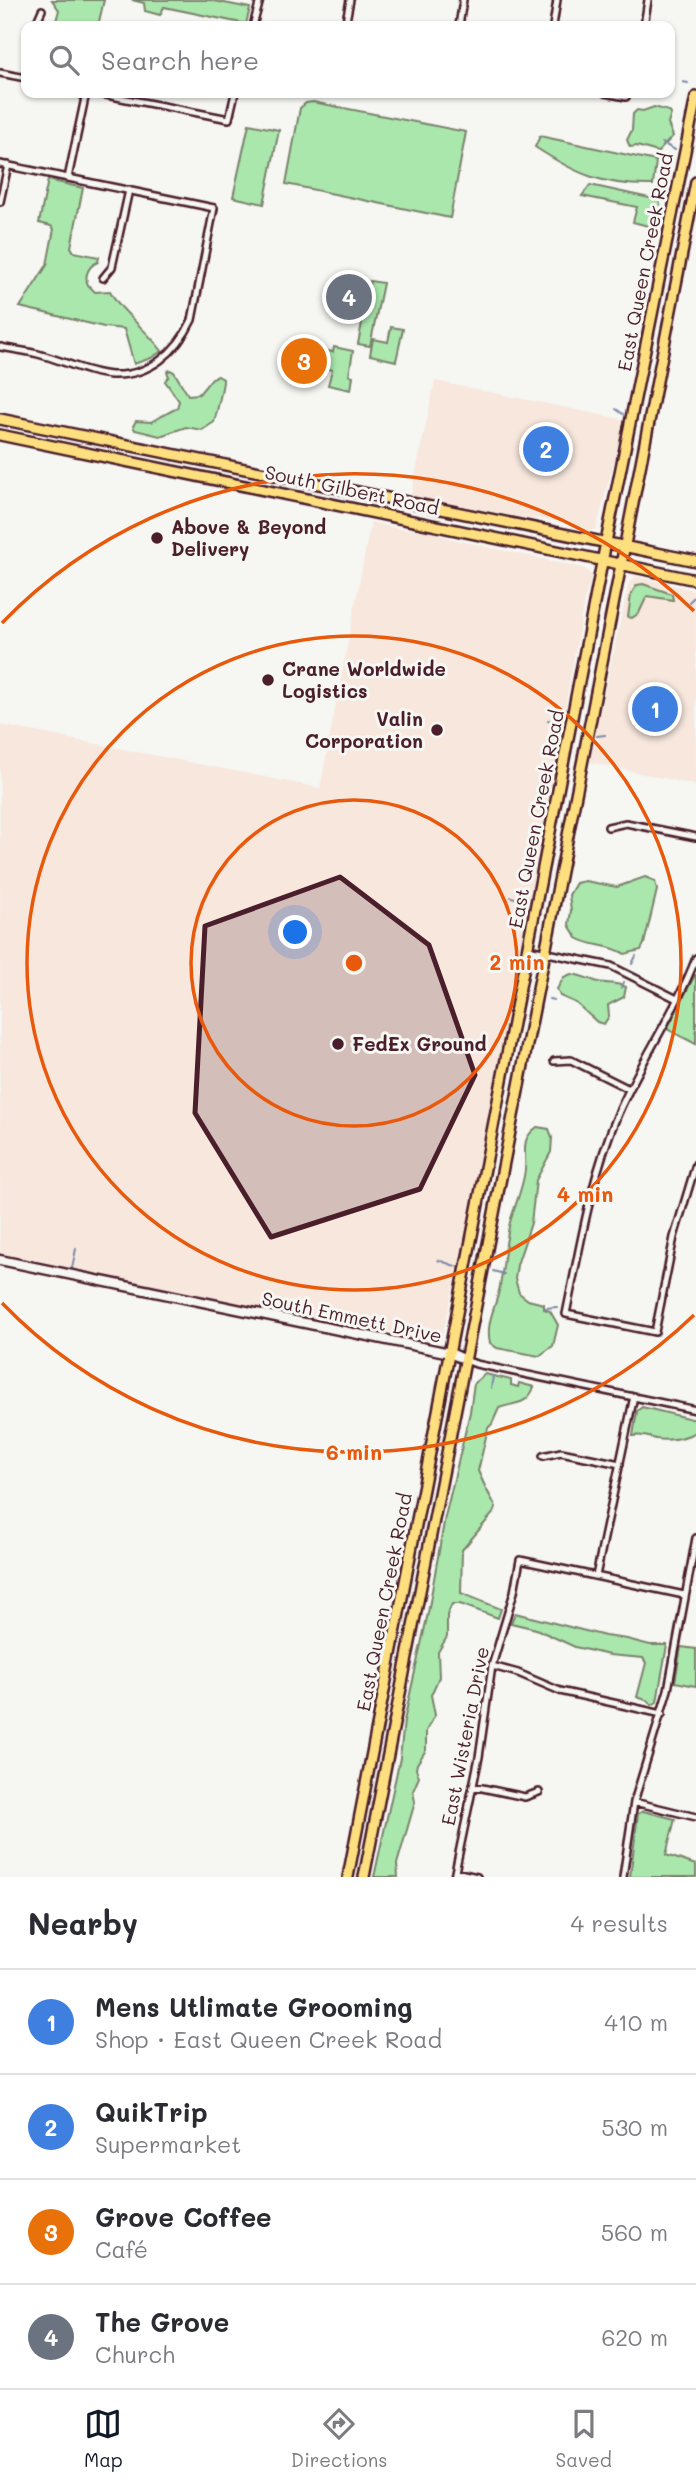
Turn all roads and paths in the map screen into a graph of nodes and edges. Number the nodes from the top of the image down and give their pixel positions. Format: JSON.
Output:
{"nodes":[{"id":1,"x":260,"y":0,"type":"edge"},
{"id":2,"x":350,"y":0,"type":"edge"},
{"id":3,"x":463,"y":0,"type":"edge"},
{"id":4,"x":557,"y":0,"type":"edge"},
{"id":5,"x":648,"y":0,"type":"edge"},
{"id":6,"x":42,"y":10,"type":"dead end"},
{"id":7,"x":37,"y":21,"type":"edge"},
{"id":8,"x":254,"y":21,"type":"edge"},
{"id":9,"x":346,"y":21,"type":"edge"},
{"id":10,"x":459,"y":21,"type":"edge"},
{"id":11,"x":554,"y":21,"type":"edge"},
{"id":12,"x":645,"y":21,"type":"edge"},
{"id":13,"x":0,"y":73,"type":"edge"},
{"id":14,"x":21,"y":77,"type":"edge"},
{"id":15,"x":696,"y":97,"type":"edge"},
{"id":16,"x":85,"y":98,"type":"edge"},
{"id":17,"x":122,"y":98,"type":"edge"},
{"id":18,"x":144,"y":98,"type":"edge"},
{"id":19,"x":233,"y":98,"type":"edge"},
{"id":20,"x":143,"y":102,"type":"junction"},
{"id":21,"x":0,"y":164,"type":"edge"},
{"id":22,"x":8,"y":165,"type":"junction"},
{"id":23,"x":68,"y":178,"type":"junction"},
{"id":24,"x":696,"y":182,"type":"edge"},
{"id":25,"x":129,"y":190,"type":"junction"},
{"id":26,"x":0,"y":202,"type":"edge"},
{"id":27,"x":103,"y":278,"type":"dead end"},
{"id":28,"x":0,"y":347,"type":"edge"},
{"id":29,"x":0,"y":419,"type":"edge"},
{"id":30,"x":0,"y":435,"type":"edge"},
{"id":31,"x":225,"y":465,"type":"junction"},
{"id":32,"x":222,"y":481,"type":"junction"},
{"id":33,"x":416,"y":504,"type":"junction"},
{"id":34,"x":413,"y":520,"type":"junction"},
{"id":35,"x":606,"y":542,"type":"junction"},
{"id":36,"x":625,"y":546,"type":"junction"},
{"id":37,"x":603,"y":561,"type":"junction"},
{"id":38,"x":696,"y":561,"type":"edge"},
{"id":39,"x":621,"y":565,"type":"junction"},
{"id":40,"x":696,"y":580,"type":"edge"},
{"id":41,"x":568,"y":746,"type":"junction"},
{"id":42,"x":584,"y":749,"type":"junction"},
{"id":43,"x":608,"y":827,"type":"dead end"},
{"id":44,"x":696,"y":837,"type":"edge"},
{"id":45,"x":528,"y":950,"type":"junction"},
{"id":46,"x":544,"y":952,"type":"junction"},
{"id":47,"x":696,"y":958,"type":"edge"},
{"id":48,"x":677,"y":999,"type":"junction"},
{"id":49,"x":554,"y":1061,"type":"dead end"},
{"id":50,"x":629,"y":1089,"type":"junction"},
{"id":51,"x":696,"y":1164,"type":"edge"},
{"id":52,"x":0,"y":1261,"type":"edge"},
{"id":53,"x":458,"y":1357,"type":"junction"},
{"id":54,"x":634,"y":1396,"type":"junction"},
{"id":55,"x":696,"y":1410,"type":"edge"},
{"id":56,"x":543,"y":1456,"type":"dead end"},
{"id":57,"x":620,"y":1464,"type":"junction"},
{"id":58,"x":696,"y":1538,"type":"edge"},
{"id":59,"x":596,"y":1576,"type":"junction"},
{"id":60,"x":684,"y":1595,"type":"junction"},
{"id":61,"x":492,"y":1667,"type":"junction"},
{"id":62,"x":662,"y":1714,"type":"junction"},
{"id":63,"x":473,"y":1787,"type":"junction"},
{"id":64,"x":540,"y":1791,"type":"dead end"},
{"id":65,"x":634,"y":1802,"type":"junction"},
{"id":66,"x":696,"y":1817,"type":"edge"},
{"id":67,"x":454,"y":1875,"type":"edge"},
{"id":68,"x":348,"y":1877,"type":"edge"},
{"id":69,"x":364,"y":1877,"type":"edge"},
{"id":70,"x":477,"y":1877,"type":"edge"},
{"id":71,"x":623,"y":1877,"type":"edge"}],
"edges":[{"from":1,"to":8,"type":"street"},
{"from":2,"to":9,"type":"street"},
{"from":3,"to":10,"type":"street"},
{"from":4,"to":11,"type":"street"},
{"from":5,"to":12,"type":"street"},
{"from":6,"to":7,"type":"street"},
{"from":13,"to":14,"type":"street"},
{"from":15,"to":35,"type":"main road","name":"East Queen Creek Road"},
{"from":16,"to":23,"type":"street"},
{"from":17,"to":20,"type":"street"},
{"from":18,"to":20,"type":"street"},
{"from":19,"to":20,"type":"street"},
{"from":21,"to":22,"type":"street"},
{"from":22,"to":23,"type":"street"},
{"from":22,"to":26,"type":"street"},
{"from":23,"to":25,"type":"street"},
{"from":24,"to":36,"type":"main road","name":"East Queen Creek Road"},
{"from":25,"to":27,"type":"street"},
{"from":25,"to":28,"type":"street"},
{"from":29,"to":31,"type":"main road","name":"South Gilbert Road"},
{"from":30,"to":32,"type":"main road","name":"South Gilbert Road"},
{"from":31,"to":32,"type":"main road"},
{"from":31,"to":33,"type":"main road","name":"South Gilbert Road"},
{"from":32,"to":34,"type":"main road","name":"South Gilbert Road"},
{"from":33,"to":34,"type":"main road"},
{"from":33,"to":35,"type":"main road","name":"South Gilbert Road"},
{"from":34,"to":37,"type":"main road","name":"South Gilbert Road"},
{"from":35,"to":36,"type":"main road","name":"South Gilbert Road"},
{"from":35,"to":37,"type":"main road","name":"East Queen Creek Road"},
{"from":36,"to":38,"type":"main road","name":"South Gilbert Road"},
{"from":36,"to":39,"type":"main road","name":"East Queen Creek Road"},
{"from":37,"to":39,"type":"main road","name":"South Gilbert Road"},
{"from":37,"to":41,"type":"main road","name":"East Queen Creek Road"},
{"from":39,"to":40,"type":"main road","name":"South Gilbert Road"},
{"from":39,"to":42,"type":"main road","name":"East Queen Creek Road"},
{"from":41,"to":42,"type":"main road"},
{"from":41,"to":45,"type":"main road","name":"East Queen Creek Road"},
{"from":42,"to":46,"type":"main road","name":"East Queen Creek Road"},
{"from":43,"to":44,"type":"street"},
{"from":45,"to":46,"type":"street"},
{"from":45,"to":53,"type":"main road","name":"East Queen Creek Road"},
{"from":46,"to":48,"type":"street"},
{"from":46,"to":53,"type":"main road","name":"East Queen Creek Road"},
{"from":47,"to":48,"type":"street"},
{"from":48,"to":50,"type":"street"},
{"from":49,"to":50,"type":"street"},
{"from":50,"to":51,"type":"street"},
{"from":52,"to":53,"type":"street","name":"South Emmett Drive"},
{"from":53,"to":54,"type":"street","name":"South Emmett Drive"},
{"from":53,"to":68,"type":"main road","name":"East Queen Creek Road"},
{"from":53,"to":69,"type":"main road","name":"East Queen Creek Road"},
{"from":54,"to":55,"type":"street","name":"South Emmett Drive"},
{"from":54,"to":57,"type":"street"},
{"from":56,"to":57,"type":"street"},
{"from":57,"to":59,"type":"street"},
{"from":58,"to":60,"type":"street"},
{"from":59,"to":60,"type":"street"},
{"from":59,"to":61,"type":"street","name":"East Wisteria Drive"},
{"from":60,"to":62,"type":"street"},
{"from":61,"to":62,"type":"street"},
{"from":61,"to":63,"type":"street","name":"East Wisteria Drive"},
{"from":62,"to":65,"type":"street"},
{"from":63,"to":64,"type":"street"},
{"from":63,"to":67,"type":"street","name":"East Wisteria Drive"},
{"from":65,"to":66,"type":"street"},
{"from":65,"to":71,"type":"street"},
{"from":67,"to":70,"type":"street"}]}
